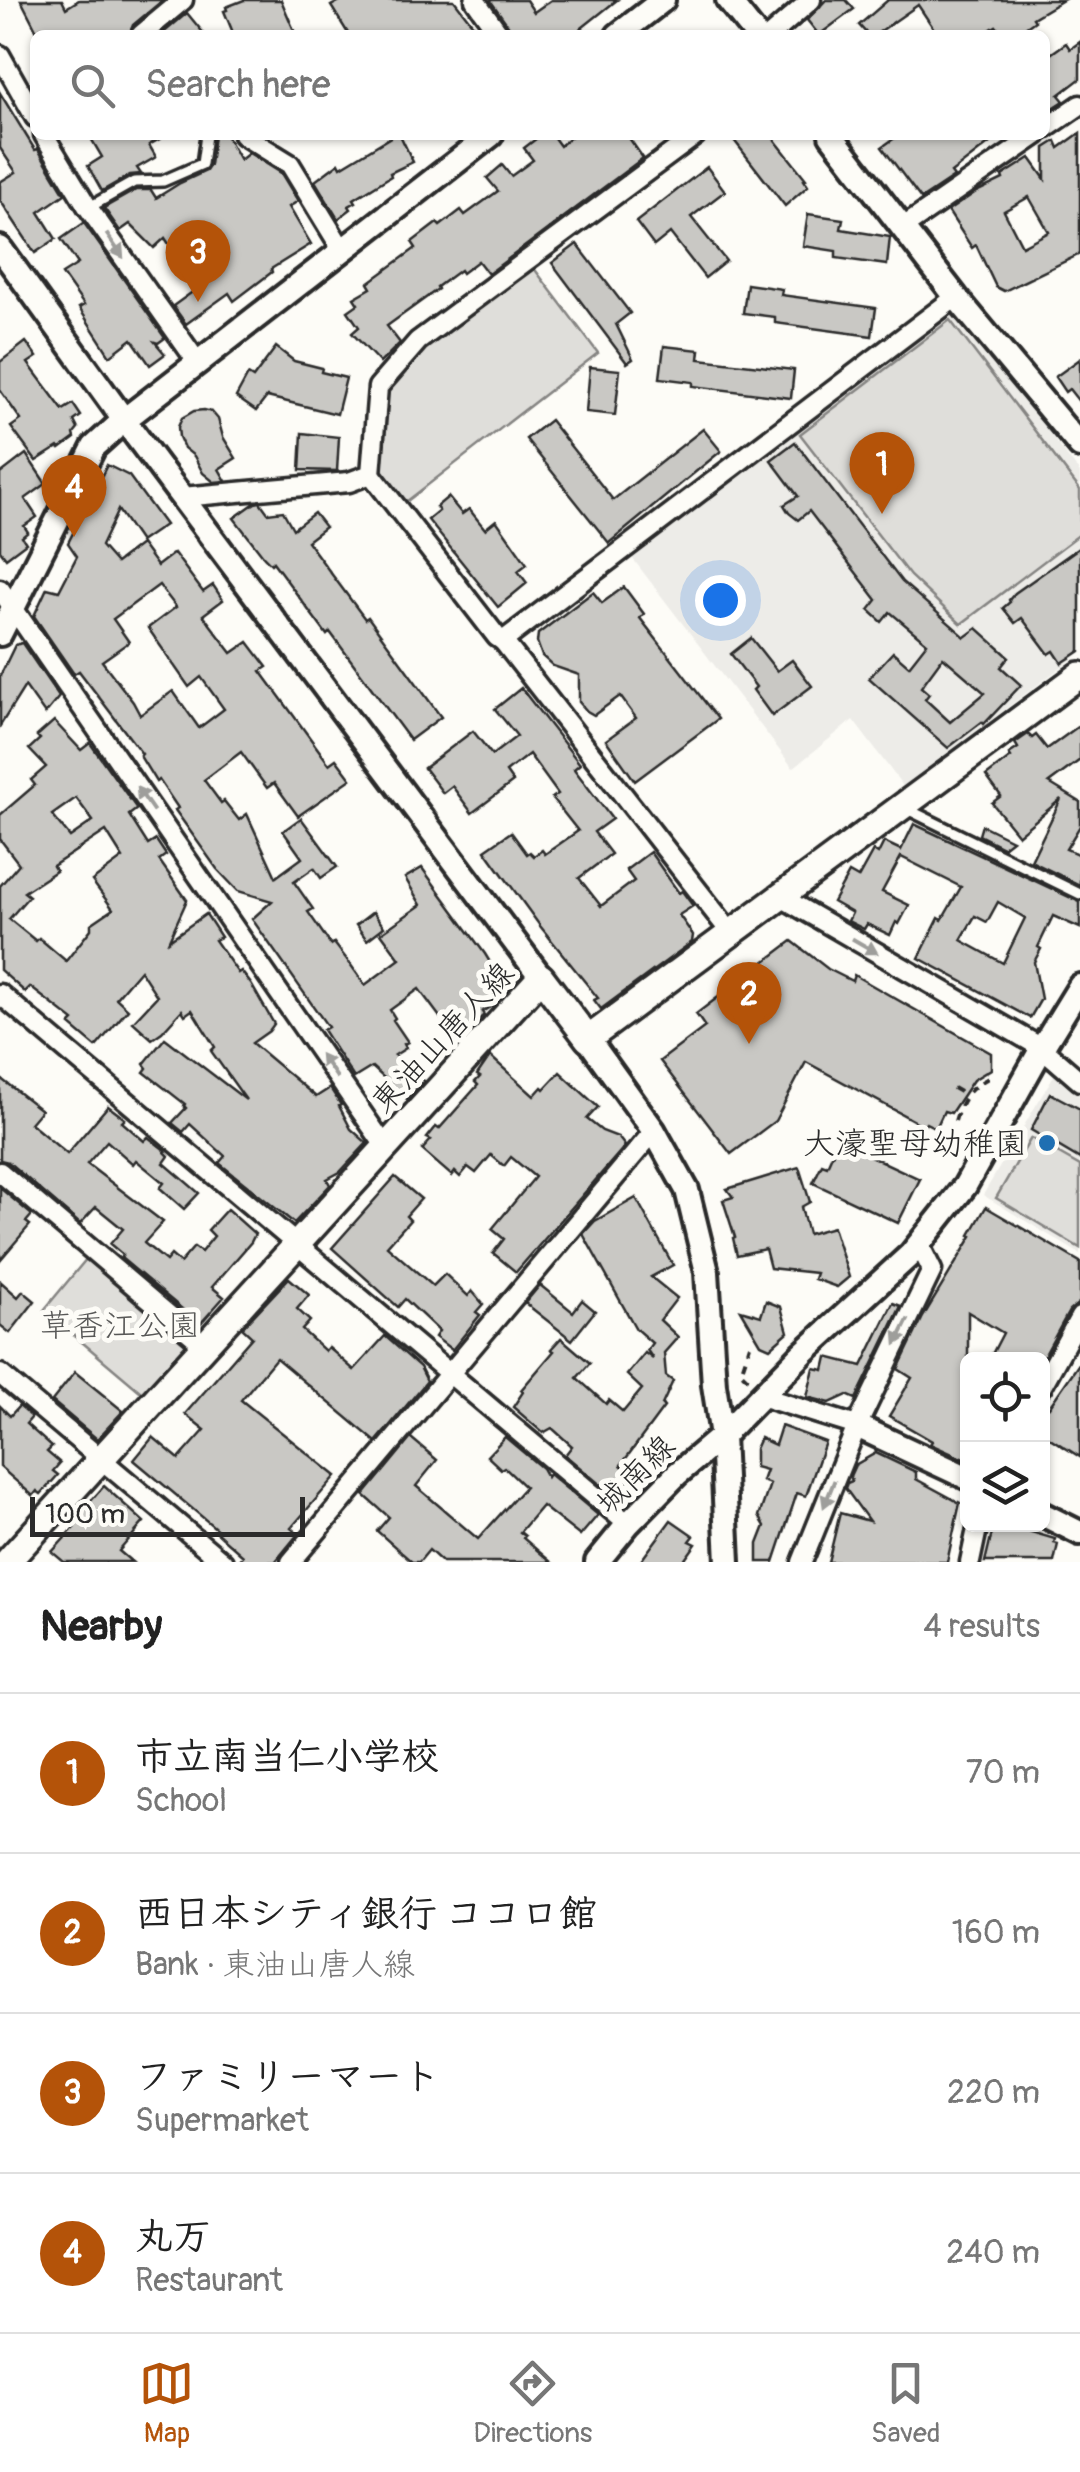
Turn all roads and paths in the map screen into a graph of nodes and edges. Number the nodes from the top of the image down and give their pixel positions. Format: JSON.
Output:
{"nodes":[{"id":1,"x":183,"y":0,"type":"edge"},
{"id":2,"x":475,"y":0,"type":"edge"},
{"id":3,"x":663,"y":0,"type":"edge"},
{"id":4,"x":728,"y":0,"type":"edge"},
{"id":5,"x":811,"y":0,"type":"edge"},
{"id":6,"x":154,"y":30,"type":"edge"},
{"id":7,"x":496,"y":30,"type":"edge"},
{"id":8,"x":624,"y":30,"type":"edge"},
{"id":9,"x":752,"y":30,"type":"edge"},
{"id":10,"x":777,"y":30,"type":"edge"},
{"id":11,"x":0,"y":55,"type":"edge"},
{"id":12,"x":30,"y":96,"type":"edge"},
{"id":13,"x":1080,"y":105,"type":"edge"},
{"id":14,"x":1050,"y":126,"type":"edge"},
{"id":15,"x":47,"y":140,"type":"edge"},
{"id":16,"x":205,"y":140,"type":"edge"},
{"id":17,"x":251,"y":140,"type":"edge"},
{"id":18,"x":485,"y":140,"type":"edge"},
{"id":19,"x":689,"y":140,"type":"edge"},
{"id":20,"x":836,"y":140,"type":"edge"},
{"id":21,"x":1029,"y":140,"type":"edge"},
{"id":22,"x":88,"y":208,"type":"junction"},
{"id":23,"x":902,"y":228,"type":"junction"},
{"id":24,"x":0,"y":248,"type":"edge"},
{"id":25,"x":342,"y":250,"type":"junction"},
{"id":26,"x":956,"y":297,"type":"junction"},
{"id":27,"x":198,"y":363,"type":"junction"},
{"id":28,"x":124,"y":420,"type":"junction"},
{"id":29,"x":1080,"y":446,"type":"edge"},
{"id":30,"x":372,"y":474,"type":"junction"},
{"id":31,"x":182,"y":497,"type":"junction"},
{"id":32,"x":6,"y":599,"type":"edge"},
{"id":33,"x":0,"y":634,"type":"edge"},
{"id":34,"x":503,"y":640,"type":"junction"},
{"id":35,"x":1080,"y":675,"type":"edge"},
{"id":36,"x":902,"y":807,"type":"junction"},
{"id":37,"x":1080,"y":894,"type":"edge"},
{"id":38,"x":781,"y":897,"type":"junction"},
{"id":39,"x":731,"y":933,"type":"junction"},
{"id":40,"x":541,"y":977,"type":"junction"},
{"id":41,"x":1080,"y":986,"type":"edge"},
{"id":42,"x":0,"y":994,"type":"edge"},
{"id":43,"x":588,"y":1038,"type":"junction"},
{"id":44,"x":1042,"y":1048,"type":"junction"},
{"id":45,"x":992,"y":1076,"type":"dead end"},
{"id":46,"x":1080,"y":1081,"type":"edge"},
{"id":47,"x":953,"y":1088,"type":"dead end"},
{"id":48,"x":965,"y":1095,"type":"junction"},
{"id":49,"x":955,"y":1120,"type":"dead end"},
{"id":50,"x":654,"y":1131,"type":"junction"},
{"id":51,"x":385,"y":1146,"type":"junction"},
{"id":52,"x":0,"y":1172,"type":"edge"},
{"id":53,"x":297,"y":1244,"type":"junction"},
{"id":54,"x":919,"y":1244,"type":"junction"},
{"id":55,"x":1080,"y":1317,"type":"edge"},
{"id":56,"x":204,"y":1345,"type":"junction"},
{"id":57,"x":1050,"y":1371,"type":"edge"},
{"id":58,"x":450,"y":1373,"type":"junction"},
{"id":59,"x":0,"y":1374,"type":"edge"},
{"id":60,"x":760,"y":1396,"type":"junction"},
{"id":61,"x":857,"y":1426,"type":"junction"},
{"id":62,"x":722,"y":1436,"type":"junction"},
{"id":63,"x":100,"y":1458,"type":"junction"},
{"id":64,"x":960,"y":1474,"type":"edge"},
{"id":65,"x":1050,"y":1518,"type":"edge"},
{"id":66,"x":628,"y":1524,"type":"junction"},
{"id":67,"x":976,"y":1532,"type":"edge"},
{"id":68,"x":1080,"y":1533,"type":"edge"},
{"id":69,"x":7,"y":1562,"type":"edge"},
{"id":70,"x":223,"y":1562,"type":"edge"},
{"id":71,"x":291,"y":1562,"type":"edge"},
{"id":72,"x":596,"y":1562,"type":"edge"},
{"id":73,"x":728,"y":1562,"type":"edge"},
{"id":74,"x":802,"y":1562,"type":"edge"},
{"id":75,"x":970,"y":1562,"type":"edge"}],
"edges":[{"from":1,"to":6,"type":"street"},
{"from":2,"to":7,"type":"street"},
{"from":3,"to":8,"type":"street"},
{"from":4,"to":9,"type":"street"},
{"from":5,"to":10,"type":"street"},
{"from":11,"to":12,"type":"street"},
{"from":13,"to":14,"type":"street"},
{"from":15,"to":22,"type":"street"},
{"from":16,"to":22,"type":"lane"},
{"from":17,"to":25,"type":"street"},
{"from":18,"to":25,"type":"street"},
{"from":19,"to":30,"type":"street"},
{"from":20,"to":23,"type":"street"},
{"from":21,"to":23,"type":"street"},
{"from":22,"to":27,"type":"street","one_way":true},
{"from":23,"to":26,"type":"street"},
{"from":24,"to":28,"type":"street"},
{"from":25,"to":27,"type":"street"},
{"from":26,"to":29,"type":"street"},
{"from":26,"to":34,"type":"street"},
{"from":27,"to":28,"type":"street"},
{"from":28,"to":31,"type":"street"},
{"from":28,"to":32,"type":"street"},
{"from":30,"to":31,"type":"street"},
{"from":30,"to":34,"type":"street"},
{"from":31,"to":40,"type":"street"},
{"from":32,"to":33,"type":"street"},
{"from":51,"to":32,"type":"street","one_way":true},
{"from":34,"to":39,"type":"street"},
{"from":35,"to":36,"type":"main road"},
{"from":36,"to":37,"type":"lane"},
{"from":36,"to":38,"type":"main road"},
{"from":38,"to":39,"type":"main road"},
{"from":38,"to":44,"type":"street","one_way":true},
{"from":39,"to":43,"type":"main road"},
{"from":40,"to":43,"type":"main road","name":"東油山唐人線"},
{"from":40,"to":51,"type":"main road","name":"東油山唐人線"},
{"from":41,"to":44,"type":"street","name":"城南線"},
{"from":42,"to":53,"type":"street"},
{"from":43,"to":50,"type":"street"},
{"from":44,"to":46,"type":"street"},
{"from":44,"to":54,"type":"street","name":"城南線"},
{"from":45,"to":48,"type":"path"},
{"from":47,"to":48,"type":"path"},
{"from":48,"to":49,"type":"path"},
{"from":50,"to":58,"type":"street"},
{"from":50,"to":62,"type":"street"},
{"from":51,"to":53,"type":"main road","name":"東油山唐人線"},
{"from":52,"to":56,"type":"street"},
{"from":53,"to":56,"type":"main road","name":"東油山唐人線"},
{"from":53,"to":58,"type":"street"},
{"from":54,"to":60,"type":"street","name":"城南線"},
{"from":54,"to":61,"type":"street","one_way":true},
{"from":55,"to":57,"type":"street"},
{"from":56,"to":63,"type":"main road","name":"東油山唐人線"},
{"from":58,"to":66,"type":"street"},
{"from":58,"to":71,"type":"street"},
{"from":59,"to":63,"type":"street"},
{"from":60,"to":61,"type":"street"},
{"from":60,"to":62,"type":"street","name":"城南線"},
{"from":61,"to":64,"type":"street"},
{"from":61,"to":74,"type":"street","one_way":true},
{"from":62,"to":66,"type":"street","name":"城南線"},
{"from":62,"to":73,"type":"street"},
{"from":63,"to":69,"type":"main road","name":"東油山唐人線"},
{"from":63,"to":70,"type":"street"},
{"from":65,"to":68,"type":"street"},
{"from":66,"to":72,"type":"street","name":"城南線"},
{"from":67,"to":75,"type":"street"}]}
